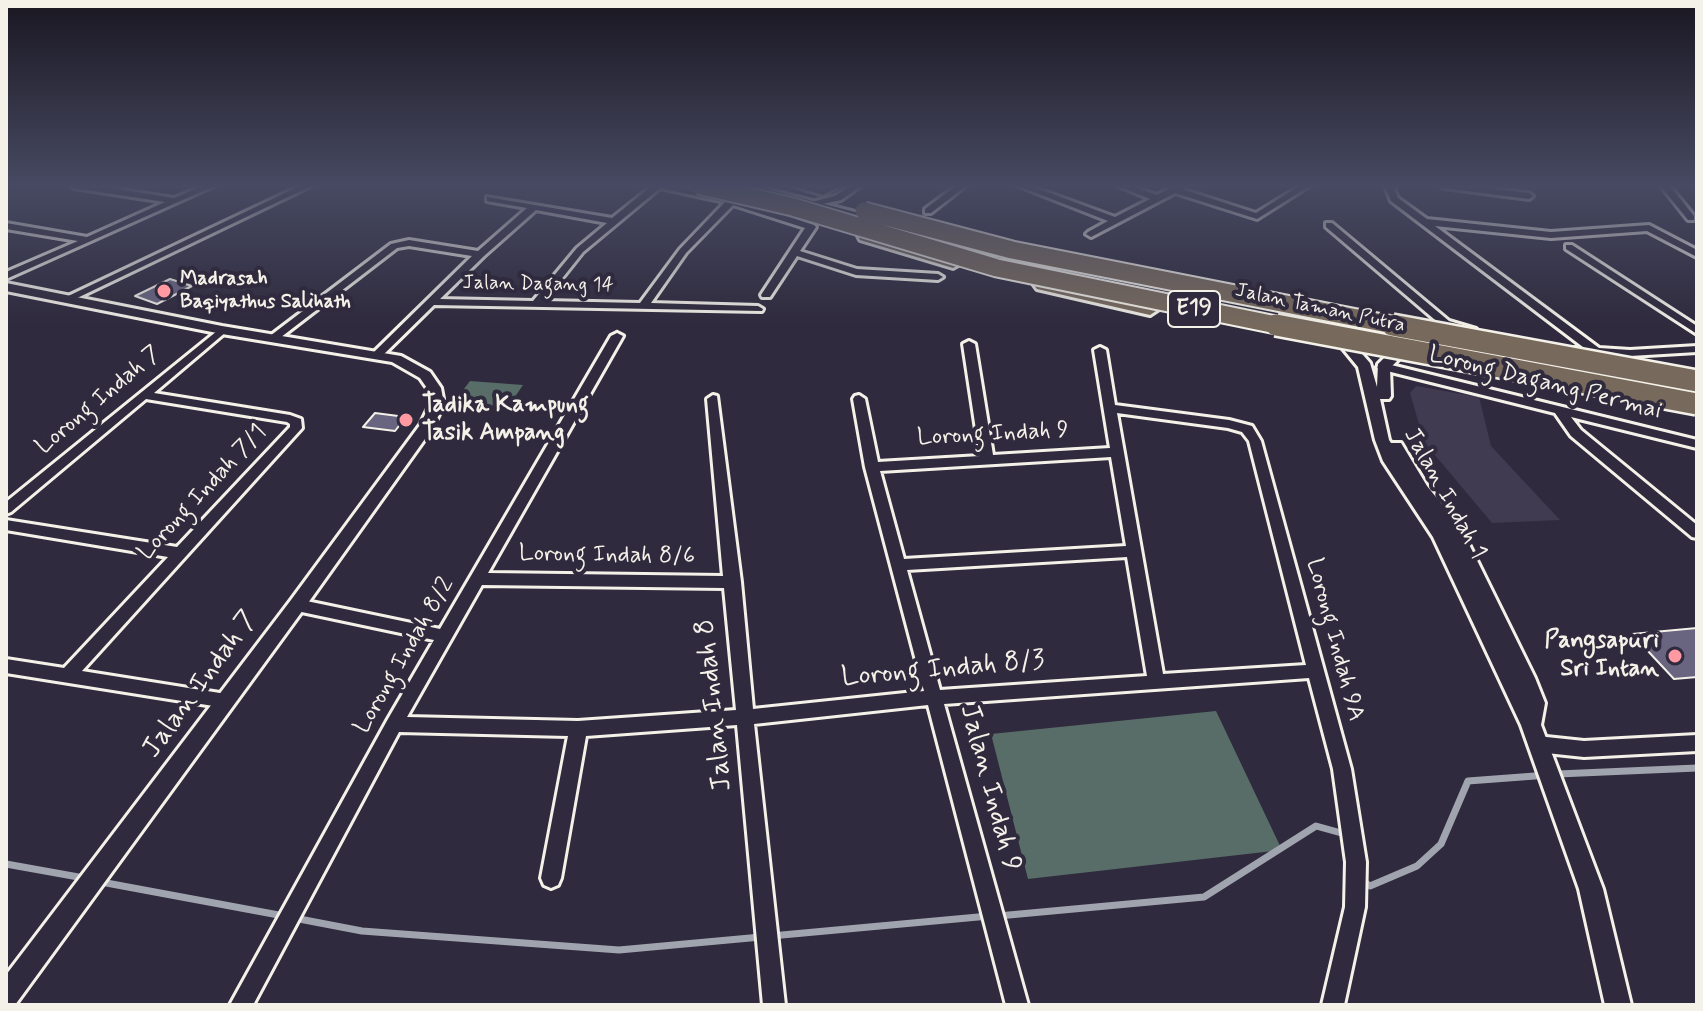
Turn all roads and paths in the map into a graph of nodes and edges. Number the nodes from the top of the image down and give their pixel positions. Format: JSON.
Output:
{"nodes":[{"id":1,"x":44,"y":232,"type":"edge"},
{"id":2,"x":102,"y":232,"type":"edge"},
{"id":3,"x":209,"y":232,"type":"edge"},
{"id":4,"x":505,"y":232,"type":"edge"},
{"id":5,"x":600,"y":232,"type":"edge"},
{"id":6,"x":699,"y":232,"type":"edge"},
{"id":7,"x":807,"y":232,"type":"edge"},
{"id":8,"x":852,"y":232,"type":"edge"},
{"id":9,"x":880,"y":232,"type":"edge"},
{"id":10,"x":886,"y":232,"type":"edge"},
{"id":11,"x":938,"y":232,"type":"edge"},
{"id":12,"x":942,"y":232,"type":"edge"},
{"id":13,"x":1094,"y":232,"type":"edge"},
{"id":14,"x":1337,"y":232,"type":"edge"},
{"id":15,"x":1440,"y":232,"type":"edge"},
{"id":16,"x":1524,"y":232,"type":"edge"},
{"id":17,"x":1590,"y":232,"type":"edge"},
{"id":18,"x":1657,"y":232,"type":"edge"},
{"id":19,"x":1091,"y":234,"type":"dead end"},
{"id":20,"x":866,"y":237,"type":"junction"},
{"id":21,"x":86,"y":239,"type":"junction"},
{"id":22,"x":1569,"y":247,"type":"dead end"},
{"id":23,"x":793,"y":252,"type":"junction"},
{"id":24,"x":480,"y":254,"type":"junction"},
{"id":25,"x":1697,"y":254,"type":"edge"},
{"id":26,"x":1003,"y":263,"type":"junction"},
{"id":27,"x":6,"y":276,"type":"edge"},
{"id":28,"x":938,"y":277,"type":"dead end"},
{"id":29,"x":6,"y":287,"type":"edge"},
{"id":30,"x":766,"y":295,"type":"dead end"},
{"id":31,"x":69,"y":298,"type":"junction"},
{"id":32,"x":431,"y":302,"type":"junction"},
{"id":33,"x":537,"y":303,"type":"junction"},
{"id":34,"x":645,"y":304,"type":"junction"},
{"id":35,"x":758,"y":309,"type":"dead end"},
{"id":36,"x":222,"y":330,"type":"junction"},
{"id":37,"x":1697,"y":331,"type":"edge"},
{"id":38,"x":1336,"y":333,"type":"junction"},
{"id":39,"x":617,"y":336,"type":"dead end"},
{"id":40,"x":272,"y":339,"type":"junction"},
{"id":41,"x":969,"y":344,"type":"dead end"},
{"id":42,"x":1409,"y":348,"type":"junction"},
{"id":43,"x":1466,"y":348,"type":"junction"},
{"id":44,"x":1697,"y":349,"type":"edge"},
{"id":45,"x":1100,"y":350,"type":"dead end"},
{"id":46,"x":1598,"y":352,"type":"junction"},
{"id":47,"x":377,"y":355,"type":"junction"},
{"id":48,"x":1383,"y":367,"type":"junction"},
{"id":49,"x":1697,"y":372,"type":"edge"},
{"id":50,"x":1576,"y":384,"type":"junction"},
{"id":51,"x":1697,"y":384,"type":"edge"},
{"id":52,"x":143,"y":395,"type":"junction"},
{"id":53,"x":1697,"y":397,"type":"edge"},
{"id":54,"x":713,"y":399,"type":"dead end"},
{"id":55,"x":859,"y":399,"type":"dead end"},
{"id":56,"x":1697,"y":404,"type":"edge"},
{"id":57,"x":1109,"y":408,"type":"junction"},
{"id":58,"x":1559,"y":410,"type":"junction"},
{"id":59,"x":1697,"y":444,"type":"edge"},
{"id":60,"x":1117,"y":452,"type":"junction"},
{"id":61,"x":987,"y":460,"type":"junction"},
{"id":62,"x":872,"y":467,"type":"junction"},
{"id":63,"x":6,"y":509,"type":"edge"},
{"id":64,"x":6,"y":525,"type":"edge"},
{"id":65,"x":1697,"y":533,"type":"edge"},
{"id":66,"x":1135,"y":551,"type":"junction"},
{"id":67,"x":179,"y":553,"type":"junction"},
{"id":68,"x":900,"y":565,"type":"junction"},
{"id":69,"x":479,"y":579,"type":"junction"},
{"id":70,"x":733,"y":582,"type":"junction"},
{"id":71,"x":297,"y":605,"type":"junction"},
{"id":72,"x":446,"y":636,"type":"junction"},
{"id":73,"x":6,"y":666,"type":"edge"},
{"id":74,"x":1314,"y":671,"type":"junction"},
{"id":75,"x":68,"y":675,"type":"junction"},
{"id":76,"x":1156,"y":682,"type":"junction"},
{"id":77,"x":937,"y":697,"type":"junction"},
{"id":78,"x":226,"y":701,"type":"junction"},
{"id":79,"x":747,"y":717,"type":"junction"},
{"id":80,"x":394,"y":724,"type":"junction"},
{"id":81,"x":578,"y":729,"type":"junction"},
{"id":82,"x":1534,"y":735,"type":"junction"},
{"id":83,"x":1697,"y":743,"type":"edge"},
{"id":84,"x":551,"y":878,"type":"dead end"},
{"id":85,"x":6,"y":996,"type":"edge"},
{"id":86,"x":241,"y":1005,"type":"edge"},
{"id":87,"x":774,"y":1005,"type":"edge"},
{"id":88,"x":1017,"y":1005,"type":"edge"},
{"id":89,"x":1333,"y":1005,"type":"edge"},
{"id":90,"x":1618,"y":1005,"type":"edge"}],
"edges":[{"from":1,"to":21,"type":"street"},
{"from":2,"to":21,"type":"street"},
{"from":3,"to":31,"type":"street"},
{"from":4,"to":24,"type":"street"},
{"from":5,"to":33,"type":"street"},
{"from":6,"to":34,"type":"street","name":"Jalan Dagang 14"},
{"from":7,"to":23,"type":"street"},
{"from":8,"to":20,"type":"highway"},
{"from":9,"to":50,"type":"highway","number":"E19","bridge":true},
{"from":10,"to":26,"type":"street","name":"Jalan Taman Putra"},
{"from":11,"to":43,"type":"street","name":"Jalan Taman Putra"},
{"from":12,"to":51,"type":"highway","number":"E19","bridge":true},
{"from":13,"to":19,"type":"street"},
{"from":14,"to":46,"type":"street"},
{"from":15,"to":46,"type":"street"},
{"from":16,"to":17,"type":"street"},
{"from":18,"to":25,"type":"street"},
{"from":20,"to":26,"type":"highway"},
{"from":20,"to":50,"type":"highway","bridge":true},
{"from":21,"to":27,"type":"street"},
{"from":22,"to":37,"type":"street"},
{"from":23,"to":28,"type":"street"},
{"from":23,"to":30,"type":"street"},
{"from":24,"to":32,"type":"street"},
{"from":24,"to":40,"type":"street"},
{"from":26,"to":38,"type":"street","name":"Jalan Taman Putra"},
{"from":29,"to":31,"type":"street"},
{"from":31,"to":36,"type":"street"},
{"from":32,"to":33,"type":"street","name":"Jalan Dagang 14"},
{"from":32,"to":47,"type":"street"},
{"from":33,"to":34,"type":"street","name":"Jalan Dagang 14"},
{"from":34,"to":35,"type":"street","name":"Jalan Dagang 14"},
{"from":36,"to":40,"type":"street"},
{"from":36,"to":52,"type":"street","name":"Lorong Indah 7"},
{"from":38,"to":42,"type":"street","name":"Jalan Taman Putra"},
{"from":38,"to":82,"type":"street","name":"Jalan Indah 1"},
{"from":39,"to":69,"type":"street","name":"Lorong Indah 8/2"},
{"from":40,"to":47,"type":"street"},
{"from":41,"to":61,"type":"street"},
{"from":42,"to":48,"type":"street"},
{"from":42,"to":53,"type":"street","name":"Jalan Taman Putra"},
{"from":43,"to":49,"type":"highway"},
{"from":43,"to":51,"type":"street","name":"Jalan Taman Putra"},
{"from":44,"to":46,"type":"street"},
{"from":45,"to":57,"type":"street"},
{"from":47,"to":71,"type":"street","name":"Jalan Indah 7"},
{"from":48,"to":58,"type":"street","name":"Lorong Dagang Permai"},
{"from":48,"to":82,"type":"street","name":"Jalan Indah 1"},
{"from":50,"to":56,"type":"highway","number":"E19","bridge":true},
{"from":52,"to":63,"type":"street","name":"Lorong Indah 7"},
{"from":52,"to":67,"type":"street","name":"Lorong Indah 7/1"},
{"from":54,"to":70,"type":"street","name":"Jalan Indah 8"},
{"from":55,"to":62,"type":"street","name":"Jalan Indah 9"},
{"from":57,"to":60,"type":"street"},
{"from":57,"to":74,"type":"street","name":"Lorong Indah 9A"},
{"from":58,"to":59,"type":"street","name":"Lorong Dagang Permai"},
{"from":58,"to":65,"type":"street"},
{"from":60,"to":61,"type":"street","name":"Lorong Indah 9"},
{"from":60,"to":66,"type":"street"},
{"from":61,"to":62,"type":"street","name":"Lorong Indah 9"},
{"from":62,"to":68,"type":"street","name":"Jalan Indah 9"},
{"from":64,"to":67,"type":"street"},
{"from":66,"to":68,"type":"street"},
{"from":66,"to":76,"type":"street"},
{"from":67,"to":75,"type":"street","name":"Lorong Indah 7/1"},
{"from":68,"to":77,"type":"street","name":"Jalan Indah 9"},
{"from":69,"to":70,"type":"street","name":"Lorong Indah 8/6"},
{"from":69,"to":72,"type":"street","name":"Lorong Indah 8/2"},
{"from":70,"to":79,"type":"street","name":"Jalan Indah 8"},
{"from":71,"to":72,"type":"street"},
{"from":71,"to":78,"type":"street","name":"Jalan Indah 7"},
{"from":72,"to":80,"type":"street","name":"Lorong Indah 8/2"},
{"from":73,"to":75,"type":"street"},
{"from":74,"to":76,"type":"street","name":"Lorong Indah 8/3"},
{"from":74,"to":89,"type":"street","name":"Lorong Indah 9A"},
{"from":75,"to":78,"type":"street"},
{"from":76,"to":77,"type":"street","name":"Lorong Indah 8/3"},
{"from":77,"to":79,"type":"street","name":"Lorong Indah 8/3"},
{"from":77,"to":88,"type":"street","name":"Jalan Indah 9"},
{"from":78,"to":85,"type":"street","name":"Jalan Indah 7"},
{"from":79,"to":81,"type":"street","name":"Lorong Indah 8/3"},
{"from":79,"to":87,"type":"street","name":"Jalan Indah 8"},
{"from":80,"to":81,"type":"street","name":"Lorong Indah 8/3"},
{"from":80,"to":86,"type":"street","name":"Lorong Indah 8/2"},
{"from":81,"to":84,"type":"street"},
{"from":82,"to":83,"type":"street"},
{"from":82,"to":90,"type":"street","name":"Jalan Indah 1"}]}
